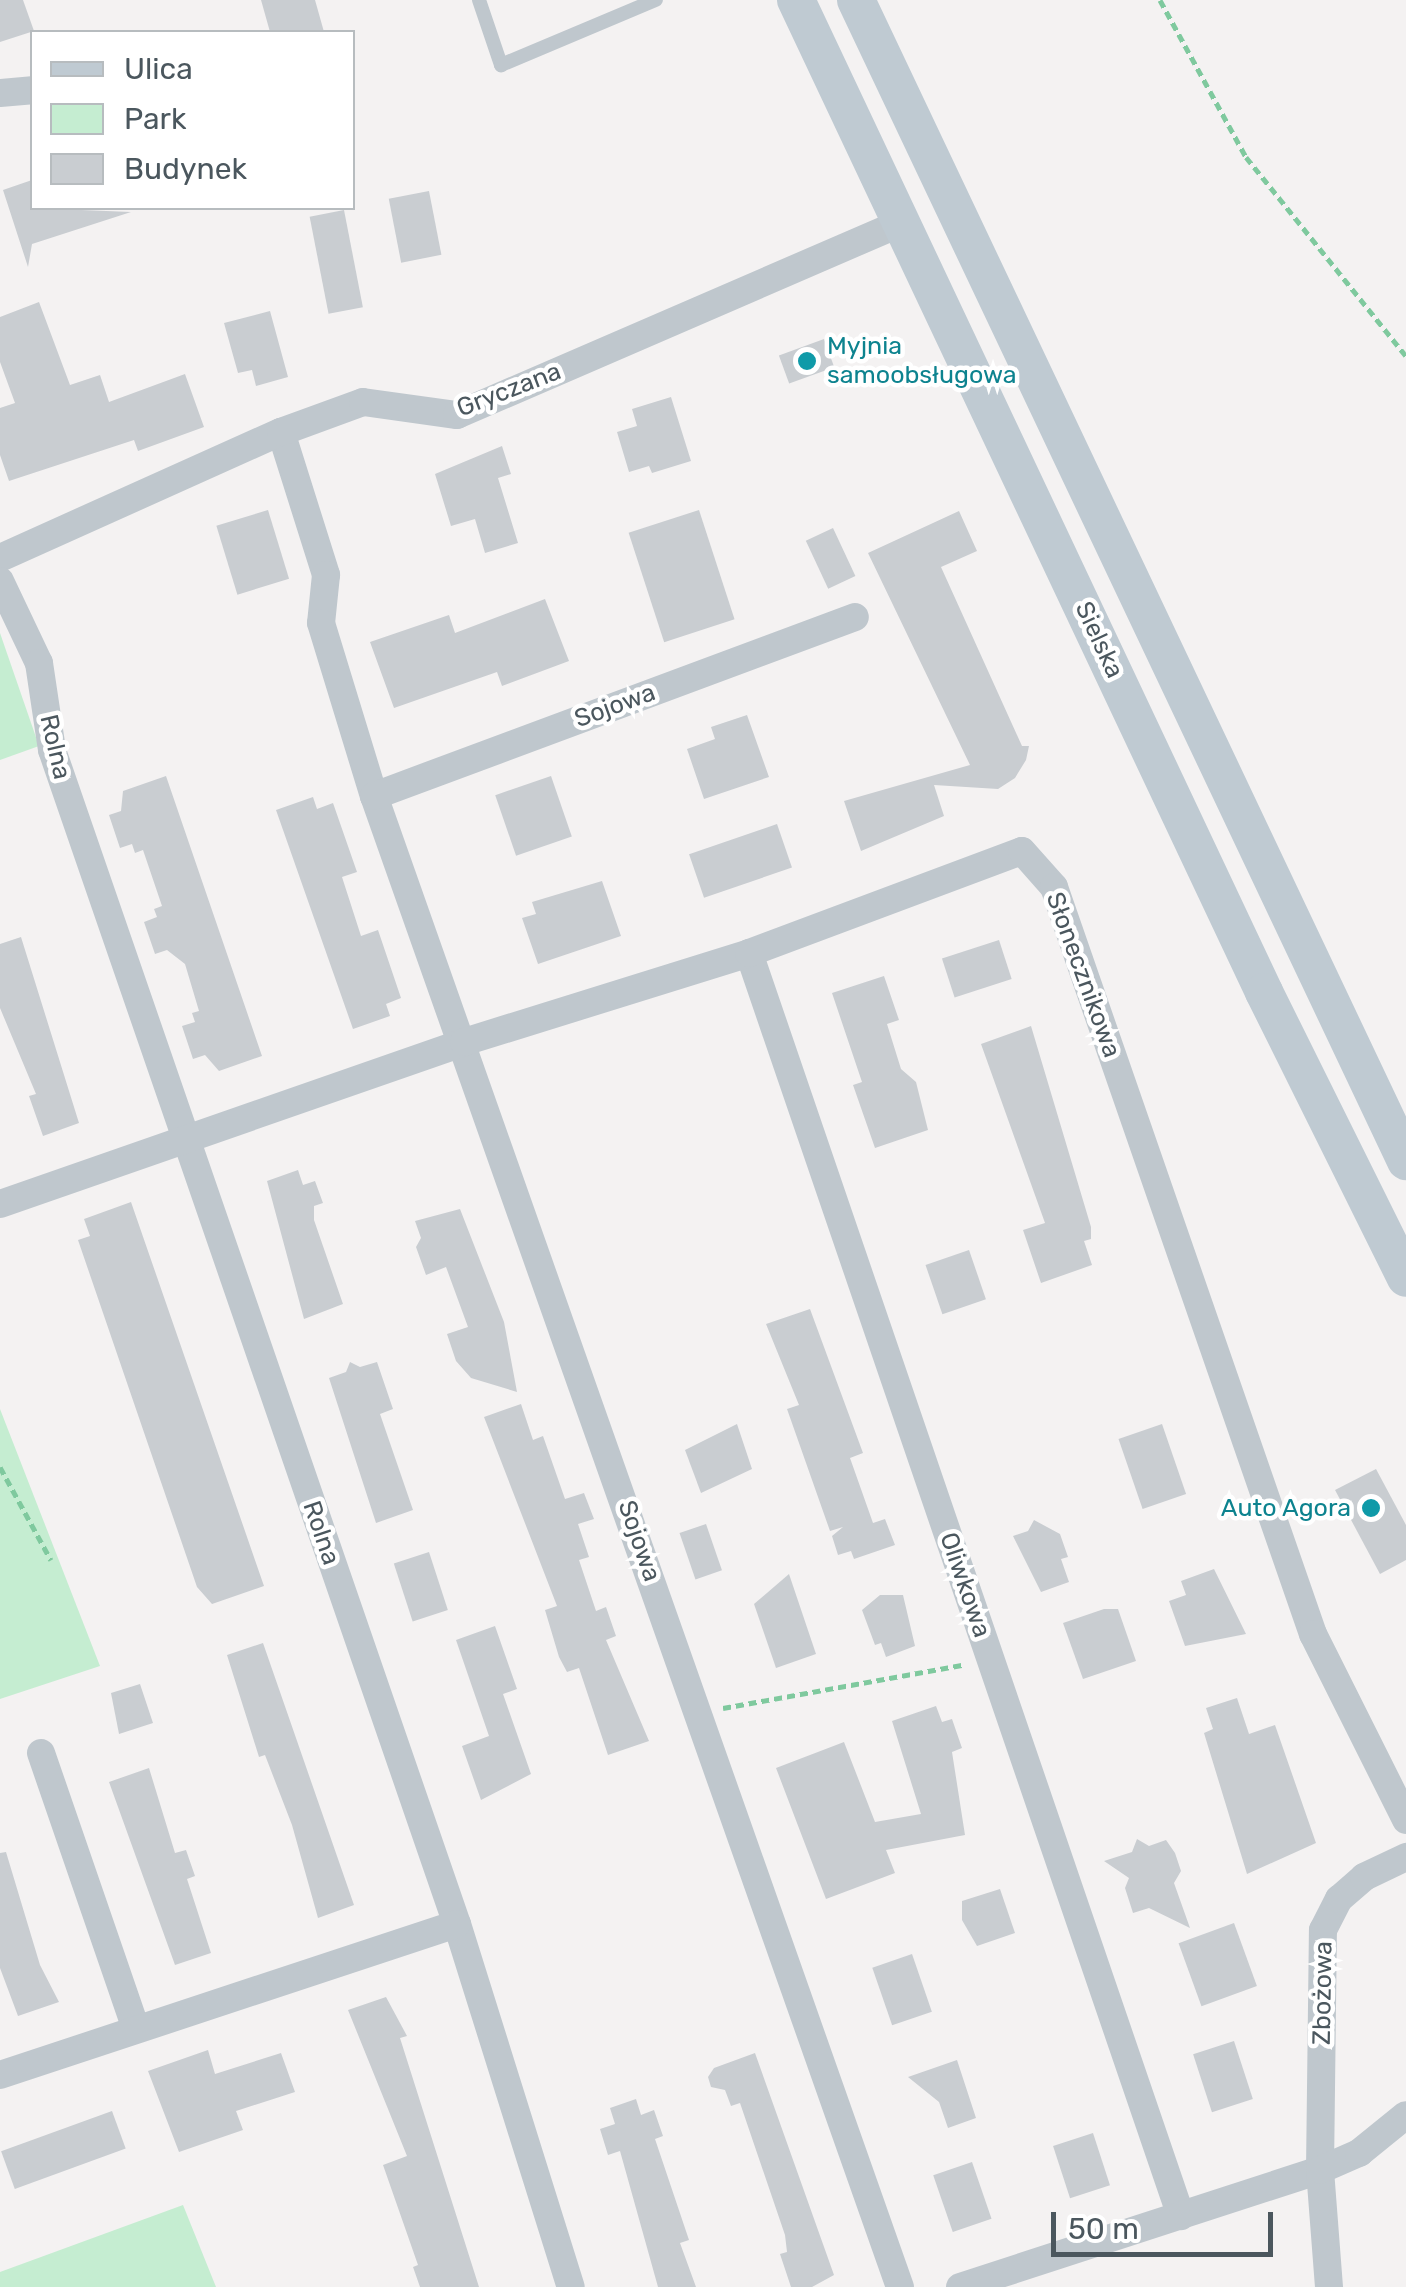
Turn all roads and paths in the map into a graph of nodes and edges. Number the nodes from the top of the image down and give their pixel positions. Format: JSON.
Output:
{"nodes":[{"id":1,"x":480,"y":0,"type":"edge"},
{"id":2,"x":656,"y":0,"type":"edge"},
{"id":3,"x":796,"y":0,"type":"edge"},
{"id":4,"x":856,"y":0,"type":"edge"},
{"id":5,"x":1160,"y":0,"type":"edge"},
{"id":6,"x":631,"y":6,"type":"edge"},
{"id":7,"x":30,"y":90,"type":"edge"},
{"id":8,"x":0,"y":94,"type":"edge"},
{"id":9,"x":950,"y":202,"type":"junction"},
{"id":10,"x":901,"y":223,"type":"junction"},
{"id":11,"x":1406,"y":356,"type":"edge"},
{"id":12,"x":280,"y":432,"type":"junction"},
{"id":13,"x":0,"y":558,"type":"edge"},
{"id":14,"x":0,"y":582,"type":"edge"},
{"id":15,"x":855,"y":617,"type":"dead end"},
{"id":16,"x":374,"y":796,"type":"junction"},
{"id":17,"x":749,"y":954,"type":"junction"},
{"id":18,"x":464,"y":1042,"type":"junction"},
{"id":19,"x":185,"y":1141,"type":"junction"},
{"id":20,"x":1406,"y":1161,"type":"edge"},
{"id":21,"x":0,"y":1204,"type":"edge"},
{"id":22,"x":1406,"y":1278,"type":"edge"},
{"id":23,"x":0,"y":1467,"type":"edge"},
{"id":24,"x":51,"y":1560,"type":"dead end"},
{"id":25,"x":990,"y":1660,"type":"junction"},
{"id":26,"x":698,"y":1712,"type":"junction"},
{"id":27,"x":42,"y":1753,"type":"dead end"},
{"id":28,"x":1406,"y":1820,"type":"edge"},
{"id":29,"x":1406,"y":1857,"type":"edge"},
{"id":30,"x":457,"y":1924,"type":"junction"},
{"id":31,"x":136,"y":2029,"type":"junction"},
{"id":32,"x":0,"y":2075,"type":"edge"},
{"id":33,"x":1406,"y":2116,"type":"edge"},
{"id":34,"x":1320,"y":2170,"type":"junction"},
{"id":35,"x":1180,"y":2216,"type":"junction"},
{"id":36,"x":571,"y":2287,"type":"edge"},
{"id":37,"x":900,"y":2287,"type":"edge"},
{"id":38,"x":960,"y":2287,"type":"edge"},
{"id":39,"x":1329,"y":2287,"type":"edge"}],
"edges":[{"from":1,"to":6,"type":"lane"},
{"from":2,"to":6,"type":"lane"},
{"from":3,"to":10,"type":"main road","name":"Sielska"},
{"from":4,"to":9,"type":"main road"},
{"from":5,"to":11,"type":"path"},
{"from":7,"to":8,"type":"street"},
{"from":9,"to":10,"type":"main road"},
{"from":9,"to":20,"type":"main road"},
{"from":10,"to":12,"type":"street","name":"Gryczana"},
{"from":10,"to":22,"type":"main road","name":"Sielska"},
{"from":12,"to":13,"type":"street","name":"Gryczana"},
{"from":12,"to":16,"type":"street","name":"Sojowa"},
{"from":14,"to":19,"type":"street","name":"Rolna"},
{"from":15,"to":16,"type":"street","name":"Sojowa"},
{"from":16,"to":18,"type":"street","name":"Sojowa"},
{"from":17,"to":18,"type":"street","name":"Słonecznikowa"},
{"from":17,"to":25,"type":"street","name":"Oliwkowa"},
{"from":17,"to":28,"type":"street","name":"Słonecznikowa"},
{"from":18,"to":19,"type":"street","name":"Słonecznikowa"},
{"from":18,"to":26,"type":"street","name":"Sojowa"},
{"from":19,"to":21,"type":"street"},
{"from":19,"to":30,"type":"street","name":"Rolna"},
{"from":23,"to":24,"type":"path"},
{"from":25,"to":26,"type":"path"},
{"from":25,"to":35,"type":"street","name":"Oliwkowa"},
{"from":26,"to":37,"type":"street","name":"Sojowa"},
{"from":27,"to":31,"type":"street"},
{"from":29,"to":34,"type":"street","name":"Zbożowa"},
{"from":30,"to":31,"type":"street"},
{"from":30,"to":36,"type":"street","name":"Rolna"},
{"from":31,"to":32,"type":"street"},
{"from":33,"to":34,"type":"street"},
{"from":34,"to":35,"type":"street"},
{"from":34,"to":39,"type":"street","name":"Zbożowa"},
{"from":35,"to":38,"type":"street"}]}
